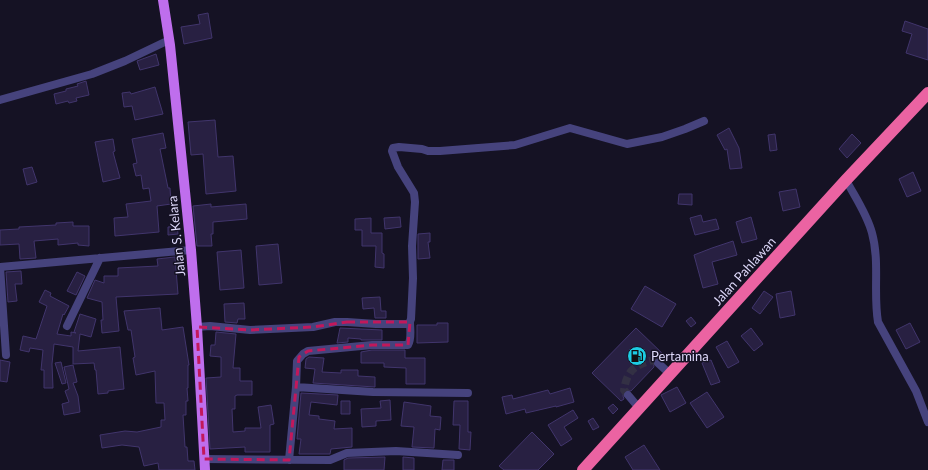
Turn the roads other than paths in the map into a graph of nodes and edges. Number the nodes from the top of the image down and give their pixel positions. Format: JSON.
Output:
{"nodes":[{"id":1,"x":163,"y":0,"type":"edge"},
{"id":2,"x":169,"y":40,"type":"junction"},
{"id":3,"x":928,"y":93,"type":"edge"},
{"id":4,"x":0,"y":100,"type":"edge"},
{"id":5,"x":704,"y":121,"type":"dead end"},
{"id":6,"x":846,"y":180,"type":"junction"},
{"id":7,"x":191,"y":250,"type":"junction"},
{"id":8,"x":100,"y":258,"type":"junction"},
{"id":9,"x":0,"y":267,"type":"edge"},
{"id":10,"x":410,"y":322,"type":"junction"},
{"id":11,"x":68,"y":326,"type":"dead end"},
{"id":12,"x":197,"y":327,"type":"junction"},
{"id":13,"x":6,"y":354,"type":"dead end"},
{"id":14,"x":658,"y":364,"type":"dead end"},
{"id":15,"x":670,"y":374,"type":"junction"},
{"id":16,"x":296,"y":387,"type":"junction"},
{"id":17,"x":468,"y":393,"type":"dead end"},
{"id":18,"x":628,"y":394,"type":"tunnel mouth"},
{"id":19,"x":639,"y":408,"type":"junction"},
{"id":20,"x":928,"y":422,"type":"edge"},
{"id":21,"x":458,"y":455,"type":"dead end"},
{"id":22,"x":204,"y":459,"type":"junction"},
{"id":23,"x":289,"y":460,"type":"junction"},
{"id":24,"x":205,"y":470,"type":"edge"},
{"id":25,"x":583,"y":470,"type":"edge"}],
"edges":[{"from":1,"to":2,"type":"main road","name":"Jalan S. Kelara"},
{"from":2,"to":4,"type":"street"},
{"from":2,"to":7,"type":"main road","name":"Jalan S. Kelara"},
{"from":3,"to":6,"type":"highway","name":"Jalan Pahlawan"},
{"from":5,"to":10,"type":"street"},
{"from":6,"to":15,"type":"highway","name":"Jalan Pahlawan"},
{"from":6,"to":20,"type":"street"},
{"from":7,"to":8,"type":"street"},
{"from":7,"to":12,"type":"main road","name":"Jalan S. Kelara"},
{"from":8,"to":9,"type":"street"},
{"from":8,"to":11,"type":"street"},
{"from":9,"to":13,"type":"street"},
{"from":10,"to":12,"type":"street"},
{"from":10,"to":16,"type":"street"},
{"from":12,"to":22,"type":"main road","name":"Jalan S. Kelara"},
{"from":14,"to":15,"type":"street"},
{"from":15,"to":19,"type":"highway","name":"Jalan Pahlawan"},
{"from":16,"to":17,"type":"street"},
{"from":16,"to":23,"type":"street"},
{"from":18,"to":19,"type":"street"},
{"from":19,"to":25,"type":"highway","name":"Jalan Pahlawan"},
{"from":21,"to":23,"type":"street"},
{"from":22,"to":23,"type":"street"},
{"from":22,"to":24,"type":"main road","name":"Jalan S. Kelara"}]}
